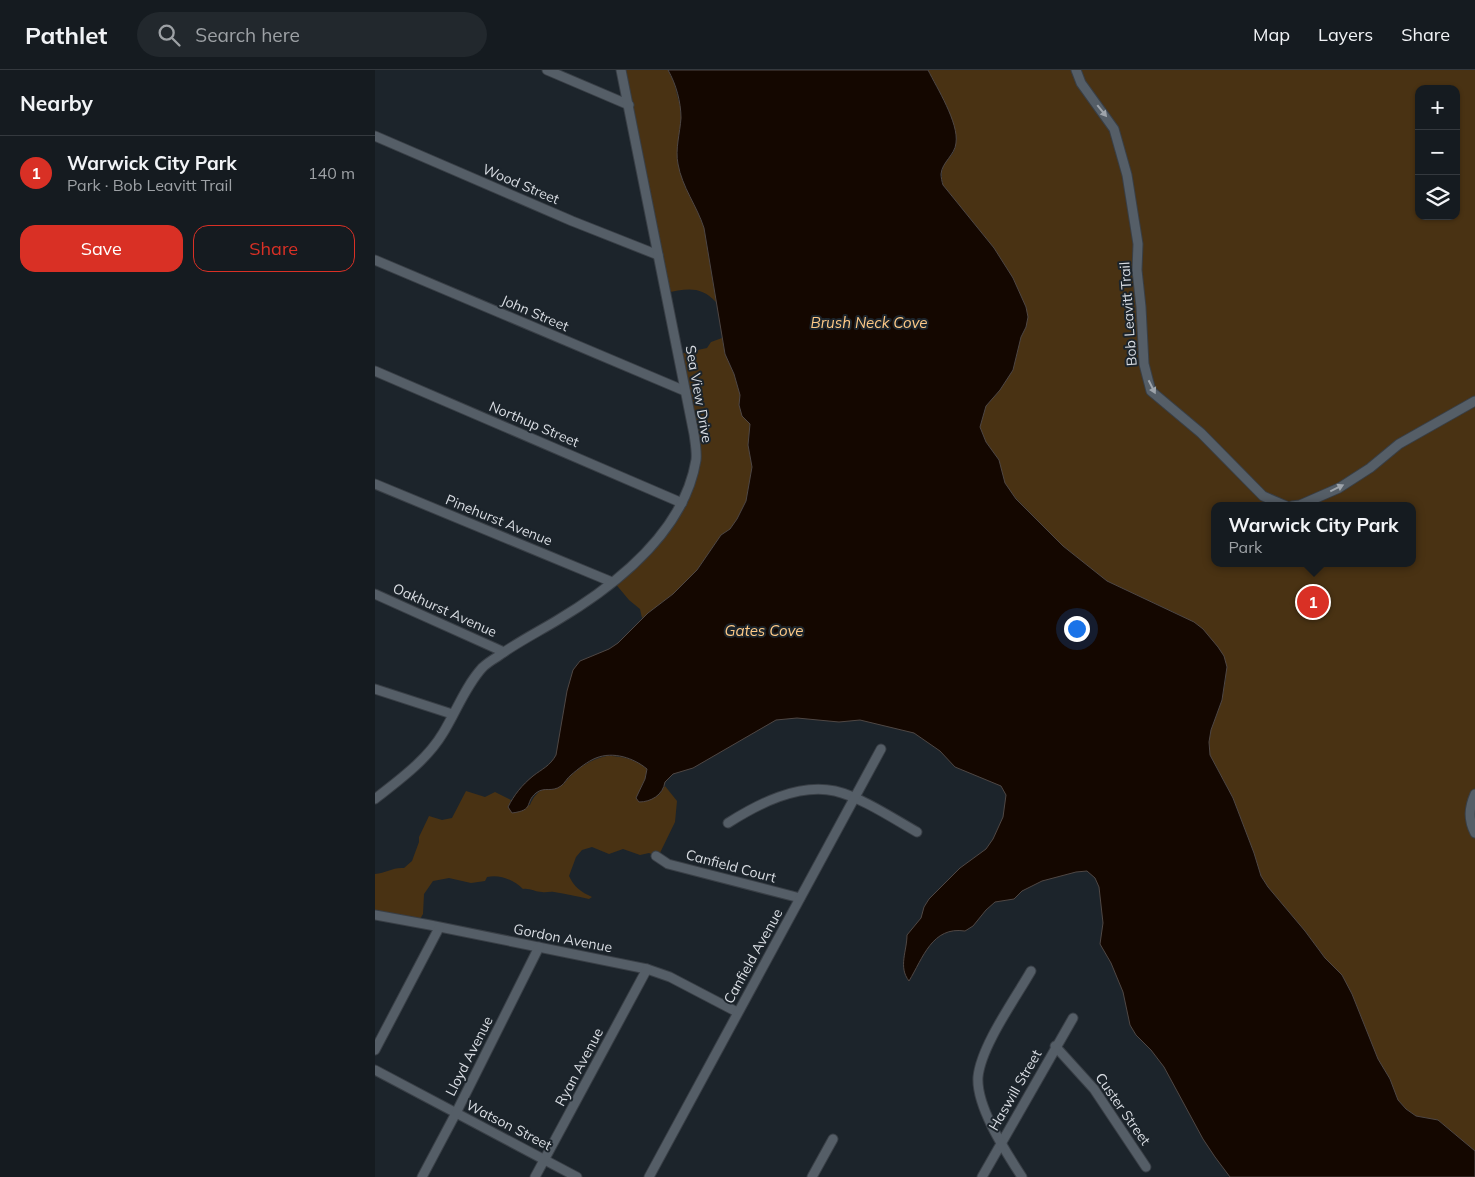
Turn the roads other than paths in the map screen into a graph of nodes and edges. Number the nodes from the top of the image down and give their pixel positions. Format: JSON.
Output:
{"nodes":[{"id":1,"x":547,"y":70,"type":"edge"},
{"id":2,"x":621,"y":70,"type":"edge"},
{"id":3,"x":1077,"y":70,"type":"edge"},
{"id":4,"x":629,"y":105,"type":"junction"},
{"id":5,"x":375,"y":136,"type":"edge"},
{"id":6,"x":658,"y":255,"type":"junction"},
{"id":7,"x":375,"y":260,"type":"edge"},
{"id":8,"x":375,"y":371,"type":"edge"},
{"id":9,"x":685,"y":390,"type":"junction"},
{"id":10,"x":1475,"y":402,"type":"edge"},
{"id":11,"x":375,"y":484,"type":"edge"},
{"id":12,"x":1277,"y":502,"type":"edge"},
{"id":13,"x":1307,"y":502,"type":"edge"},
{"id":14,"x":682,"y":503,"type":"junction"},
{"id":15,"x":612,"y":582,"type":"junction"},
{"id":16,"x":375,"y":594,"type":"edge"},
{"id":17,"x":504,"y":652,"type":"junction"},
{"id":18,"x":375,"y":689,"type":"edge"},
{"id":19,"x":453,"y":714,"type":"junction"},
{"id":20,"x":881,"y":748,"type":"dead end"},
{"id":21,"x":1475,"y":794,"type":"edge"},
{"id":22,"x":854,"y":798,"type":"junction"},
{"id":23,"x":375,"y":799,"type":"edge"},
{"id":24,"x":728,"y":823,"type":"dead end"},
{"id":25,"x":917,"y":832,"type":"dead end"},
{"id":26,"x":1475,"y":833,"type":"edge"},
{"id":27,"x":656,"y":856,"type":"dead end"},
{"id":28,"x":800,"y":898,"type":"junction"},
{"id":29,"x":375,"y":915,"type":"edge"},
{"id":30,"x":439,"y":928,"type":"junction"},
{"id":31,"x":539,"y":947,"type":"junction"},
{"id":32,"x":647,"y":969,"type":"junction"},
{"id":33,"x":1031,"y":972,"type":"dead end"},
{"id":34,"x":737,"y":1012,"type":"junction"},
{"id":35,"x":1073,"y":1018,"type":"dead end"},
{"id":36,"x":1055,"y":1046,"type":"junction"},
{"id":37,"x":375,"y":1050,"type":"edge"},
{"id":38,"x":375,"y":1070,"type":"edge"},
{"id":39,"x":456,"y":1113,"type":"junction"},
{"id":40,"x":833,"y":1139,"type":"dead end"},
{"id":41,"x":1001,"y":1143,"type":"junction"},
{"id":42,"x":545,"y":1159,"type":"junction"},
{"id":43,"x":1147,"y":1167,"type":"dead end"},
{"id":44,"x":422,"y":1177,"type":"edge"},
{"id":45,"x":535,"y":1177,"type":"edge"},
{"id":46,"x":577,"y":1177,"type":"edge"},
{"id":47,"x":649,"y":1177,"type":"edge"},
{"id":48,"x":812,"y":1177,"type":"edge"},
{"id":49,"x":982,"y":1177,"type":"edge"},
{"id":50,"x":1022,"y":1177,"type":"edge"}],
"edges":[{"from":1,"to":4,"type":"street"},
{"from":2,"to":4,"type":"street","name":"Sea View Drive"},
{"from":3,"to":12,"type":"street","name":"Bob Leavitt Trail","one_way":true},
{"from":4,"to":6,"type":"street","name":"Sea View Drive"},
{"from":5,"to":6,"type":"street","name":"Wood Street"},
{"from":6,"to":9,"type":"street","name":"Sea View Drive"},
{"from":7,"to":9,"type":"street","name":"John Street"},
{"from":8,"to":14,"type":"street","name":"Northup Street"},
{"from":9,"to":14,"type":"street","name":"Sea View Drive"},
{"from":13,"to":10,"type":"street","one_way":true},
{"from":11,"to":15,"type":"street","name":"Pinehurst Avenue"},
{"from":14,"to":15,"type":"street","name":"Sea View Drive"},
{"from":15,"to":17,"type":"street","name":"Sea View Drive"},
{"from":16,"to":17,"type":"street","name":"Oakhurst Avenue"},
{"from":17,"to":19,"type":"street","name":"Sea View Drive"},
{"from":18,"to":19,"type":"street"},
{"from":19,"to":23,"type":"street","name":"Sea View Drive"},
{"from":20,"to":22,"type":"street","name":"Canfield Avenue"},
{"from":21,"to":26,"type":"street"},
{"from":22,"to":24,"type":"street"},
{"from":22,"to":25,"type":"street"},
{"from":22,"to":28,"type":"street","name":"Canfield Avenue"},
{"from":27,"to":28,"type":"street","name":"Canfield Court"},
{"from":28,"to":34,"type":"street","name":"Canfield Avenue"},
{"from":29,"to":30,"type":"street","name":"Gordon Avenue"},
{"from":30,"to":31,"type":"street","name":"Gordon Avenue"},
{"from":30,"to":37,"type":"street"},
{"from":31,"to":32,"type":"street","name":"Gordon Avenue"},
{"from":31,"to":39,"type":"street","name":"Lloyd Avenue"},
{"from":32,"to":34,"type":"street","name":"Gordon Avenue"},
{"from":32,"to":42,"type":"street","name":"Ryan Avenue"},
{"from":33,"to":41,"type":"street"},
{"from":34,"to":47,"type":"street","name":"Canfield Avenue"},
{"from":35,"to":36,"type":"street","name":"Haswill Street"},
{"from":36,"to":41,"type":"street","name":"Haswill Street"},
{"from":36,"to":43,"type":"street","name":"Custer Street"},
{"from":38,"to":39,"type":"street","name":"Watson Street"},
{"from":39,"to":42,"type":"street","name":"Watson Street"},
{"from":39,"to":44,"type":"street","name":"Lloyd Avenue"},
{"from":40,"to":48,"type":"street"},
{"from":41,"to":49,"type":"street","name":"Haswill Street"},
{"from":41,"to":50,"type":"street"},
{"from":42,"to":45,"type":"street","name":"Ryan Avenue"},
{"from":42,"to":46,"type":"street","name":"Watson Street"}]}
